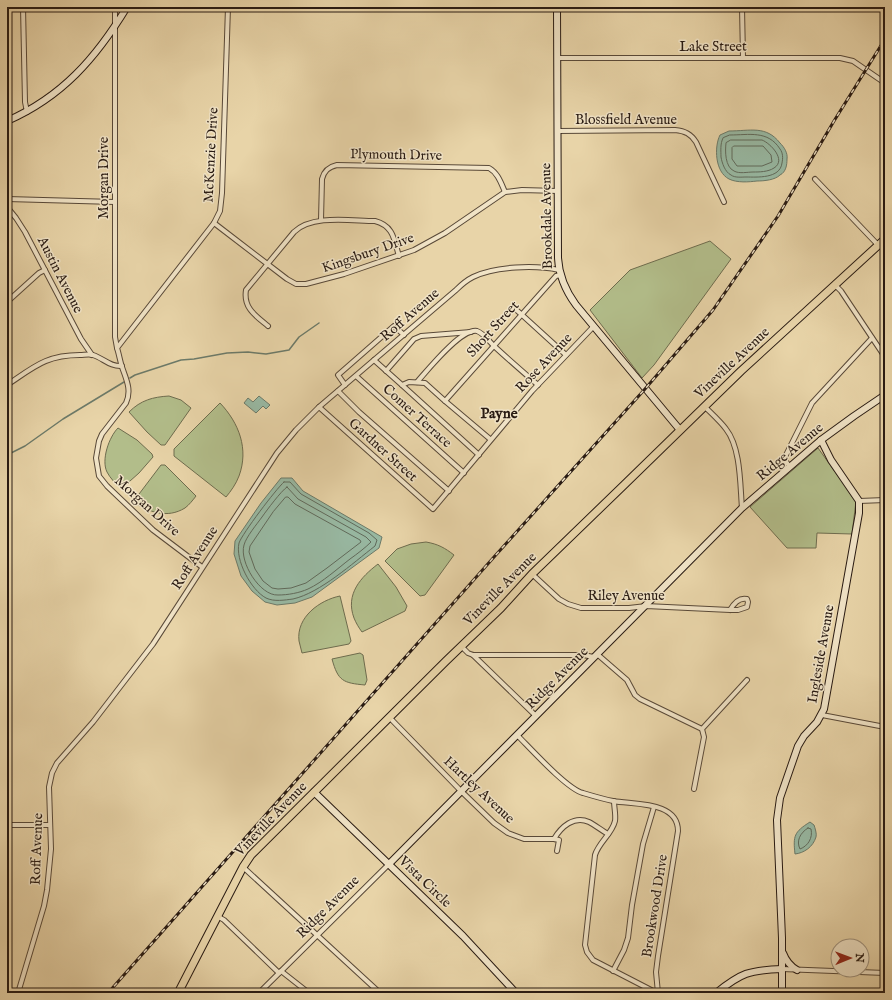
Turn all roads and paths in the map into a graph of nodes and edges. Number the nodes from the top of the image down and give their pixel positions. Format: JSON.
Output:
{"nodes":[{"id":1,"x":23,"y":7,"type":"edge"},
{"id":2,"x":115,"y":7,"type":"edge"},
{"id":3,"x":127,"y":7,"type":"edge"},
{"id":4,"x":228,"y":7,"type":"edge"},
{"id":5,"x":557,"y":7,"type":"edge"},
{"id":6,"x":742,"y":7,"type":"edge"},
{"id":7,"x":115,"y":27,"type":"junction"},
{"id":8,"x":557,"y":58,"type":"junction"},
{"id":9,"x":743,"y":58,"type":"junction"},
{"id":10,"x":885,"y":83,"type":"edge"},
{"id":11,"x":27,"y":112,"type":"junction"},
{"id":12,"x":7,"y":121,"type":"edge"},
{"id":13,"x":558,"y":131,"type":"junction"},
{"id":14,"x":815,"y":179,"type":"dead end"},
{"id":15,"x":558,"y":191,"type":"junction"},
{"id":16,"x":505,"y":192,"type":"junction"},
{"id":17,"x":7,"y":199,"type":"edge"},
{"id":18,"x":115,"y":202,"type":"junction"},
{"id":19,"x":724,"y":202,"type":"dead end"},
{"id":20,"x":8,"y":209,"type":"edge"},
{"id":21,"x":321,"y":220,"type":"junction"},
{"id":22,"x":214,"y":223,"type":"junction"},
{"id":23,"x":885,"y":238,"type":"edge"},
{"id":24,"x":878,"y":245,"type":"junction"},
{"id":25,"x":399,"y":256,"type":"junction"},
{"id":26,"x":267,"y":264,"type":"junction"},
{"id":27,"x":45,"y":270,"type":"junction"},
{"id":28,"x":560,"y":272,"type":"junction"},
{"id":29,"x":835,"y":285,"type":"junction"},
{"id":30,"x":7,"y":302,"type":"edge"},
{"id":31,"x":513,"y":306,"type":"dead end"},
{"id":32,"x":521,"y":314,"type":"junction"},
{"id":33,"x":268,"y":326,"type":"dead end"},
{"id":34,"x":594,"y":326,"type":"junction"},
{"id":35,"x":475,"y":331,"type":"junction"},
{"id":36,"x":404,"y":334,"type":"junction"},
{"id":37,"x":872,"y":338,"type":"junction"},
{"id":38,"x":494,"y":346,"type":"junction"},
{"id":39,"x":117,"y":348,"type":"junction"},
{"id":40,"x":92,"y":354,"type":"junction"},
{"id":41,"x":566,"y":355,"type":"junction"},
{"id":42,"x":885,"y":357,"type":"edge"},
{"id":43,"x":374,"y":360,"type":"junction"},
{"id":44,"x":122,"y":366,"type":"junction"},
{"id":45,"x":386,"y":371,"type":"junction"},
{"id":46,"x":356,"y":376,"type":"junction"},
{"id":47,"x":416,"y":382,"type":"junction"},
{"id":48,"x":7,"y":385,"type":"edge"},
{"id":49,"x":345,"y":385,"type":"junction"},
{"id":50,"x":402,"y":385,"type":"junction"},
{"id":51,"x":538,"y":385,"type":"junction"},
{"id":52,"x":338,"y":391,"type":"junction"},
{"id":53,"x":885,"y":395,"type":"edge"},
{"id":54,"x":445,"y":401,"type":"junction"},
{"id":55,"x":704,"y":406,"type":"junction"},
{"id":56,"x":319,"y":407,"type":"junction"},
{"id":57,"x":680,"y":430,"type":"junction"},
{"id":58,"x":490,"y":439,"type":"junction"},
{"id":59,"x":821,"y":440,"type":"junction"},
{"id":60,"x":479,"y":455,"type":"junction"},
{"id":61,"x":790,"y":467,"type":"junction"},
{"id":62,"x":464,"y":473,"type":"junction"},
{"id":63,"x":449,"y":491,"type":"junction"},
{"id":64,"x":885,"y":500,"type":"edge"},
{"id":65,"x":859,"y":501,"type":"junction"},
{"id":66,"x":742,"y":508,"type":"junction"},
{"id":67,"x":433,"y":509,"type":"joint"},
{"id":68,"x":202,"y":567,"type":"junction"},
{"id":69,"x":532,"y":574,"type":"junction"},
{"id":70,"x":646,"y":606,"type":"junction"},
{"id":71,"x":730,"y":610,"type":"dead end"},
{"id":72,"x":461,"y":646,"type":"junction"},
{"id":73,"x":473,"y":655,"type":"junction"},
{"id":74,"x":595,"y":656,"type":"junction"},
{"id":75,"x":747,"y":680,"type":"dead end"},
{"id":76,"x":822,"y":715,"type":"junction"},
{"id":77,"x":536,"y":716,"type":"junction"},
{"id":78,"x":390,"y":718,"type":"junction"},
{"id":79,"x":885,"y":727,"type":"edge"},
{"id":80,"x":702,"y":729,"type":"junction"},
{"id":81,"x":517,"y":735,"type":"junction"},
{"id":82,"x":694,"y":789,"type":"dead end"},
{"id":83,"x":461,"y":791,"type":"junction"},
{"id":84,"x":314,"y":792,"type":"junction"},
{"id":85,"x":614,"y":801,"type":"junction"},
{"id":86,"x":654,"y":807,"type":"junction"},
{"id":87,"x":7,"y":825,"type":"edge"},
{"id":88,"x":50,"y":825,"type":"junction"},
{"id":89,"x":608,"y":834,"type":"junction"},
{"id":90,"x":554,"y":838,"type":"junction"},
{"id":91,"x":557,"y":851,"type":"dead end"},
{"id":92,"x":389,"y":864,"type":"junction"},
{"id":93,"x":242,"y":867,"type":"junction"},
{"id":94,"x":217,"y":916,"type":"junction"},
{"id":95,"x":317,"y":935,"type":"junction"},
{"id":96,"x":782,"y":952,"type":"junction"},
{"id":97,"x":782,"y":969,"type":"junction"},
{"id":98,"x":797,"y":970,"type":"junction"},
{"id":99,"x":613,"y":971,"type":"junction"},
{"id":100,"x":280,"y":972,"type":"junction"},
{"id":101,"x":885,"y":973,"type":"edge"},
{"id":102,"x":18,"y":993,"type":"edge"},
{"id":103,"x":178,"y":993,"type":"edge"},
{"id":104,"x":260,"y":993,"type":"edge"},
{"id":105,"x":309,"y":993,"type":"edge"},
{"id":106,"x":380,"y":993,"type":"edge"},
{"id":107,"x":516,"y":993,"type":"edge"},
{"id":108,"x":658,"y":993,"type":"edge"},
{"id":109,"x":716,"y":993,"type":"edge"},
{"id":110,"x":782,"y":993,"type":"edge"}],
"edges":[{"from":1,"to":11,"type":"street"},
{"from":2,"to":7,"type":"street","name":"Morgan Drive"},
{"from":3,"to":7,"type":"street"},
{"from":4,"to":22,"type":"street","name":"McKenzie Drive"},
{"from":5,"to":8,"type":"street","name":"Brookdale Avenue"},
{"from":6,"to":9,"type":"street"},
{"from":7,"to":11,"type":"street"},
{"from":7,"to":18,"type":"street","name":"Morgan Drive"},
{"from":8,"to":9,"type":"street","name":"Lake Street"},
{"from":8,"to":13,"type":"street","name":"Brookdale Avenue"},
{"from":9,"to":10,"type":"street","name":"Lake Street"},
{"from":11,"to":12,"type":"street"},
{"from":13,"to":15,"type":"street","name":"Brookdale Avenue"},
{"from":13,"to":19,"type":"street","name":"Blossfield Avenue"},
{"from":14,"to":24,"type":"street"},
{"from":15,"to":16,"type":"street","name":"Kingsbury Drive"},
{"from":15,"to":28,"type":"street","name":"Brookdale Avenue"},
{"from":16,"to":21,"type":"street","name":"Plymouth Drive"},
{"from":16,"to":25,"type":"street","name":"Kingsbury Drive"},
{"from":17,"to":18,"type":"street"},
{"from":18,"to":39,"type":"street","name":"Morgan Drive"},
{"from":20,"to":27,"type":"street","name":"Austin Avenue"},
{"from":21,"to":25,"type":"street"},
{"from":21,"to":26,"type":"street"},
{"from":22,"to":26,"type":"street","name":"Kingsbury Drive"},
{"from":22,"to":39,"type":"street","name":"McKenzie Drive"},
{"from":23,"to":24,"type":"main road","name":"Vineville Avenue"},
{"from":24,"to":29,"type":"main road","name":"Vineville Avenue"},
{"from":25,"to":26,"type":"street","name":"Kingsbury Drive"},
{"from":26,"to":33,"type":"street"},
{"from":27,"to":30,"type":"street"},
{"from":27,"to":40,"type":"street","name":"Austin Avenue"},
{"from":28,"to":32,"type":"street","name":"Short Street"},
{"from":28,"to":34,"type":"street","name":"Brookdale Avenue"},
{"from":28,"to":36,"type":"street","name":"Roff Avenue"},
{"from":29,"to":37,"type":"street"},
{"from":29,"to":55,"type":"main road","name":"Vineville Avenue"},
{"from":31,"to":32,"type":"street"},
{"from":32,"to":38,"type":"street","name":"Short Street"},
{"from":32,"to":41,"type":"street"},
{"from":34,"to":41,"type":"street","name":"Rose Avenue"},
{"from":34,"to":57,"type":"street","name":"Brookdale Avenue"},
{"from":35,"to":38,"type":"street"},
{"from":35,"to":45,"type":"street"},
{"from":35,"to":47,"type":"street"},
{"from":36,"to":43,"type":"street","name":"Roff Avenue"},
{"from":36,"to":49,"type":"street"},
{"from":37,"to":42,"type":"street"},
{"from":37,"to":61,"type":"street"},
{"from":38,"to":51,"type":"street"},
{"from":38,"to":54,"type":"street","name":"Short Street"},
{"from":39,"to":44,"type":"street"},
{"from":40,"to":44,"type":"street"},
{"from":40,"to":48,"type":"street"},
{"from":41,"to":51,"type":"street","name":"Rose Avenue"},
{"from":43,"to":45,"type":"street"},
{"from":43,"to":46,"type":"street","name":"Roff Avenue"},
{"from":44,"to":68,"type":"street","name":"Morgan Drive"},
{"from":45,"to":50,"type":"street"},
{"from":46,"to":49,"type":"street","name":"Roff Avenue"},
{"from":46,"to":62,"type":"street","name":"Comer Terrace"},
{"from":47,"to":50,"type":"street"},
{"from":47,"to":54,"type":"street"},
{"from":49,"to":52,"type":"street","name":"Roff Avenue"},
{"from":50,"to":60,"type":"street"},
{"from":51,"to":58,"type":"street","name":"Rose Avenue"},
{"from":52,"to":56,"type":"street","name":"Roff Avenue"},
{"from":52,"to":63,"type":"street"},
{"from":53,"to":59,"type":"street","name":"Ridge Avenue"},
{"from":54,"to":58,"type":"street"},
{"from":55,"to":57,"type":"main road","name":"Vineville Avenue"},
{"from":55,"to":66,"type":"street"},
{"from":56,"to":67,"type":"street","name":"Gardner Street"},
{"from":56,"to":68,"type":"street","name":"Roff Avenue"},
{"from":57,"to":69,"type":"main road","name":"Vineville Avenue"},
{"from":58,"to":60,"type":"street","name":"Rose Avenue"},
{"from":59,"to":61,"type":"street","name":"Ridge Avenue"},
{"from":59,"to":65,"type":"street"},
{"from":60,"to":62,"type":"street","name":"Rose Avenue"},
{"from":61,"to":66,"type":"street","name":"Ridge Avenue"},
{"from":62,"to":63,"type":"street","name":"Rose Avenue"},
{"from":63,"to":67,"type":"street","name":"Rose Avenue"},
{"from":64,"to":65,"type":"street"},
{"from":65,"to":76,"type":"street","name":"Ingleside Avenue"},
{"from":66,"to":70,"type":"street","name":"Ridge Avenue"},
{"from":68,"to":88,"type":"street","name":"Roff Avenue"},
{"from":69,"to":70,"type":"street","name":"Riley Avenue"},
{"from":69,"to":72,"type":"main road","name":"Vineville Avenue"},
{"from":70,"to":71,"type":"street","name":"Riley Avenue"},
{"from":70,"to":74,"type":"street","name":"Ridge Avenue"},
{"from":72,"to":73,"type":"street"},
{"from":72,"to":78,"type":"main road","name":"Vineville Avenue"},
{"from":73,"to":74,"type":"street"},
{"from":73,"to":77,"type":"street"},
{"from":74,"to":77,"type":"street","name":"Ridge Avenue"},
{"from":74,"to":80,"type":"street"},
{"from":75,"to":80,"type":"street"},
{"from":76,"to":79,"type":"street"},
{"from":76,"to":96,"type":"street","name":"Ingleside Avenue"},
{"from":77,"to":81,"type":"street","name":"Ridge Avenue"},
{"from":78,"to":83,"type":"street","name":"Hartley Avenue"},
{"from":78,"to":84,"type":"main road","name":"Vineville Avenue"},
{"from":80,"to":82,"type":"street"},
{"from":81,"to":83,"type":"street","name":"Ridge Avenue"},
{"from":81,"to":85,"type":"street"},
{"from":83,"to":90,"type":"street","name":"Hartley Avenue"},
{"from":83,"to":92,"type":"street","name":"Ridge Avenue"},
{"from":84,"to":92,"type":"street","name":"Vista Circle"},
{"from":84,"to":93,"type":"main road","name":"Vineville Avenue"},
{"from":85,"to":86,"type":"street"},
{"from":85,"to":89,"type":"street"},
{"from":86,"to":99,"type":"street"},
{"from":86,"to":108,"type":"street","name":"Brookwood Drive"},
{"from":87,"to":88,"type":"street"},
{"from":88,"to":102,"type":"street","name":"Roff Avenue"},
{"from":89,"to":90,"type":"street"},
{"from":89,"to":99,"type":"street"},
{"from":90,"to":91,"type":"street"},
{"from":92,"to":95,"type":"street","name":"Ridge Avenue"},
{"from":92,"to":107,"type":"street","name":"Vista Circle"},
{"from":93,"to":94,"type":"main road","name":"Vineville Avenue"},
{"from":93,"to":95,"type":"street"},
{"from":94,"to":100,"type":"street"},
{"from":94,"to":103,"type":"main road","name":"Vineville Avenue"},
{"from":95,"to":100,"type":"street","name":"Ridge Avenue"},
{"from":95,"to":106,"type":"street"},
{"from":96,"to":97,"type":"street","name":"Ingleside Avenue"},
{"from":96,"to":98,"type":"street"},
{"from":97,"to":98,"type":"street"},
{"from":97,"to":109,"type":"street"},
{"from":97,"to":110,"type":"street","name":"Ingleside Avenue"},
{"from":98,"to":101,"type":"street"},
{"from":99,"to":108,"type":"street"},
{"from":100,"to":104,"type":"street","name":"Ridge Avenue"},
{"from":100,"to":105,"type":"street"}]}
